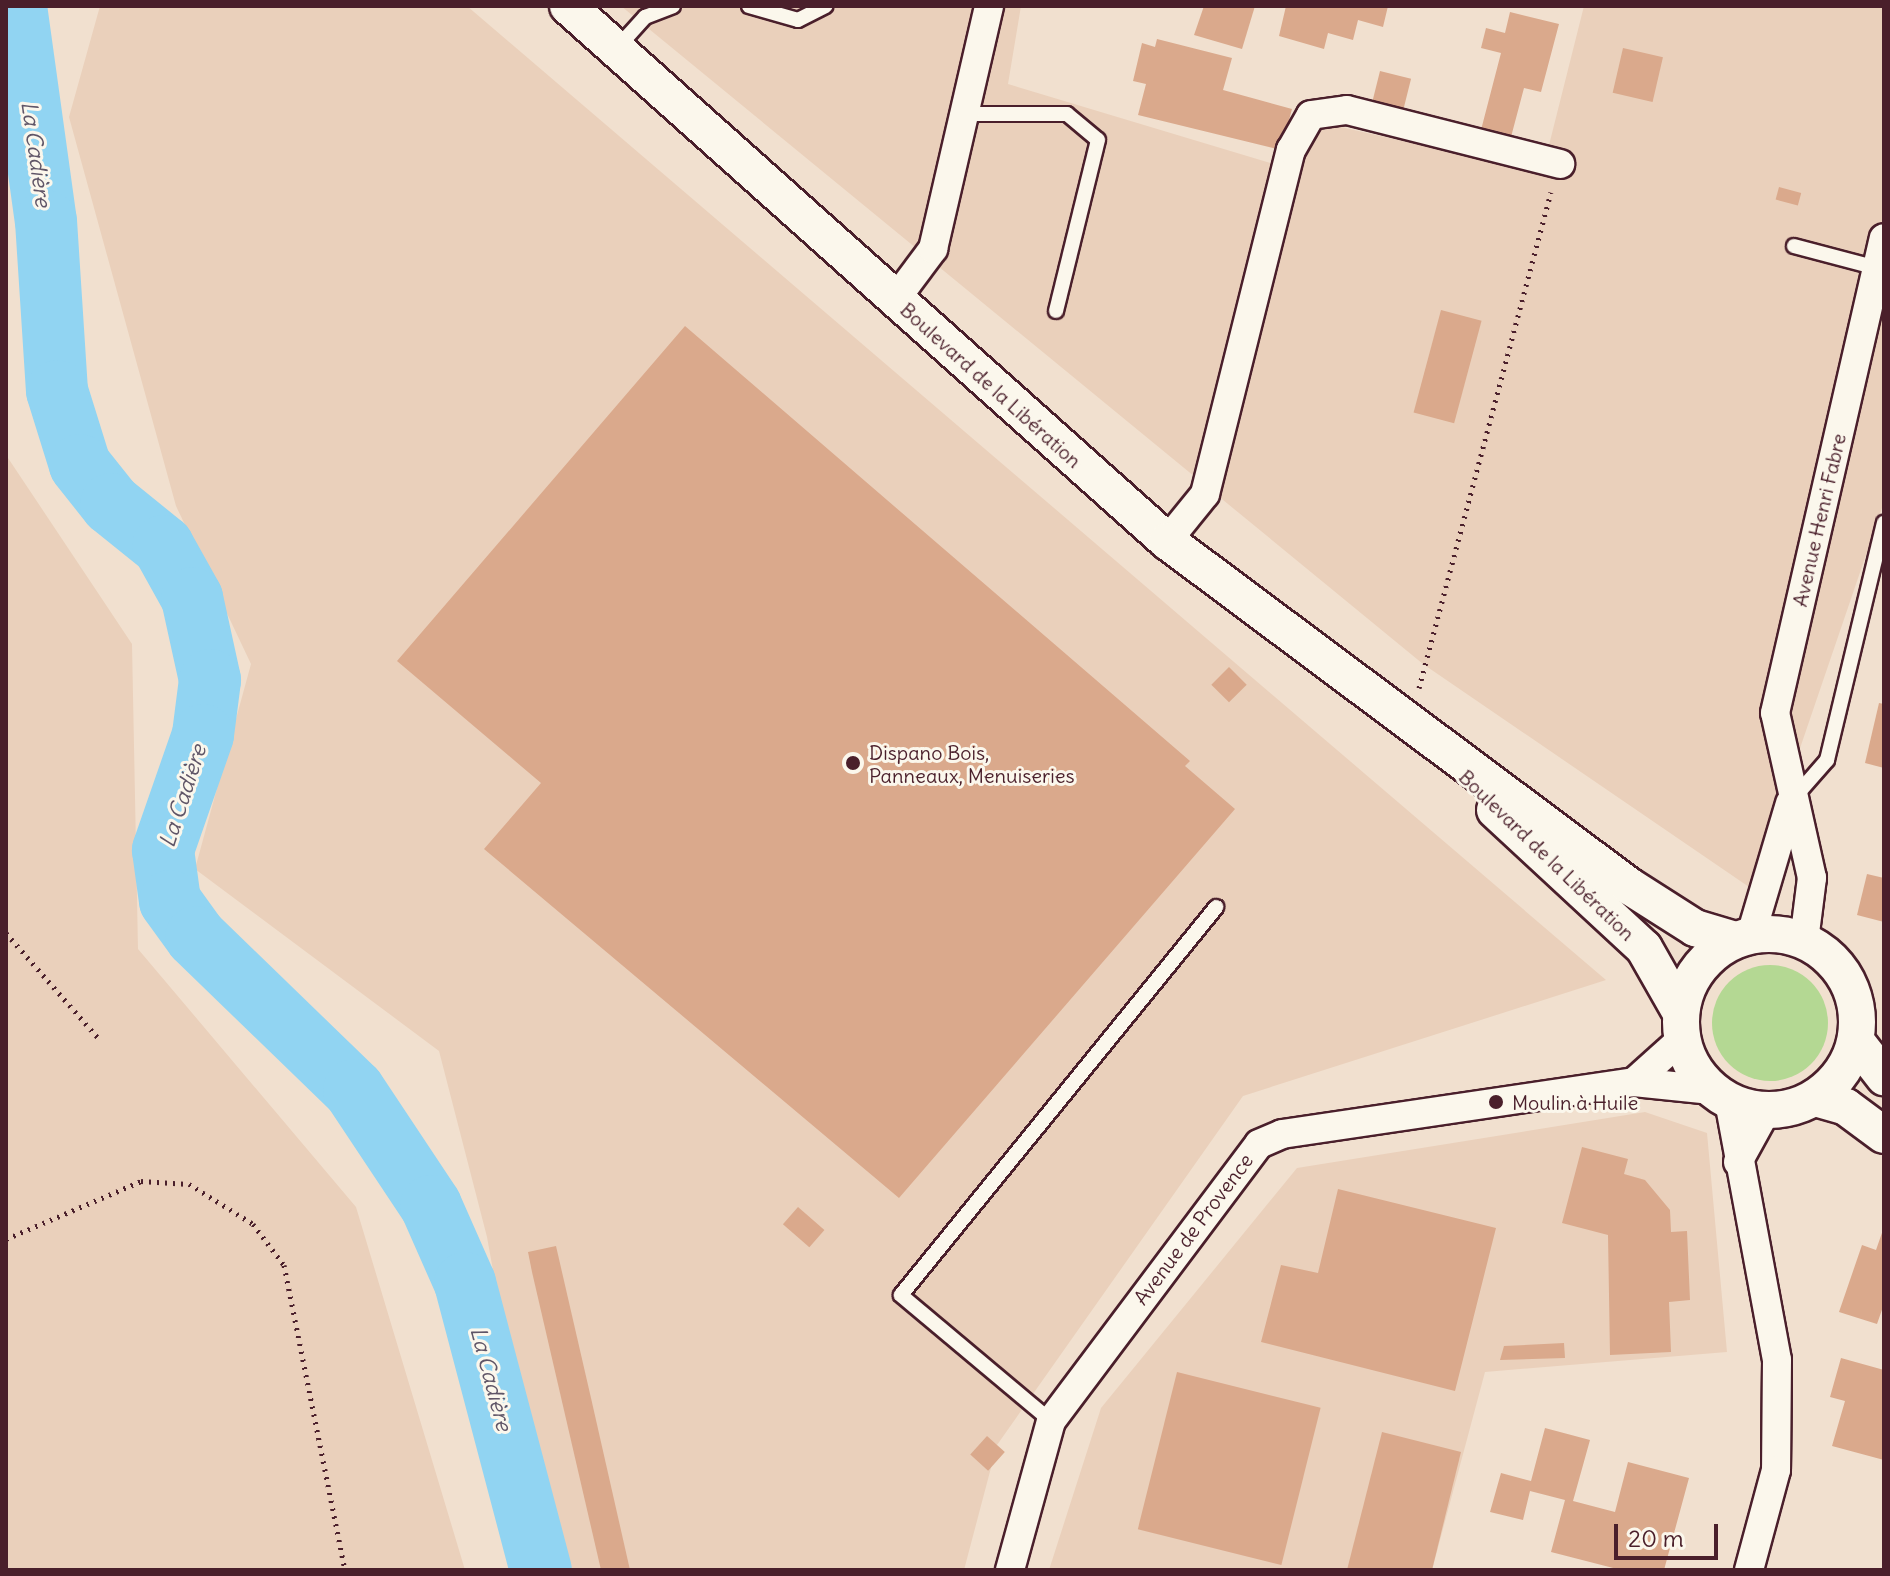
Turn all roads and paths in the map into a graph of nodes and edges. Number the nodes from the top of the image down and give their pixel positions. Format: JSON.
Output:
{"nodes":[{"id":1,"x":568,"y":6,"type":"edge"},
{"id":2,"x":673,"y":6,"type":"edge"},
{"id":3,"x":749,"y":6,"type":"edge"},
{"id":4,"x":826,"y":6,"type":"edge"},
{"id":5,"x":989,"y":6,"type":"edge"},
{"id":6,"x":616,"y":48,"type":"junction"},
{"id":7,"x":963,"y":114,"type":"junction"},
{"id":8,"x":1560,"y":164,"type":"joint"},
{"id":9,"x":1884,"y":238,"type":"edge"},
{"id":10,"x":1794,"y":246,"type":"dead end"},
{"id":11,"x":1880,"y":269,"type":"edge"},
{"id":12,"x":895,"y":300,"type":"junction"},
{"id":13,"x":1056,"y":311,"type":"dead end"},
{"id":14,"x":1884,"y":523,"type":"edge"},
{"id":15,"x":1167,"y":541,"type":"junction"},
{"id":16,"x":1396,"y":712,"type":"junction"},
{"id":17,"x":1432,"y":742,"type":"junction"},
{"id":18,"x":1791,"y":802,"type":"junction"},
{"id":19,"x":1216,"y":907,"type":"dead end"},
{"id":20,"x":6,"y":933,"type":"edge"},
{"id":21,"x":1743,"y":938,"type":"junction"},
{"id":22,"x":1804,"y":941,"type":"junction"},
{"id":23,"x":1681,"y":1026,"type":"junction"},
{"id":24,"x":100,"y":1040,"type":"dead end"},
{"id":25,"x":1856,"y":1041,"type":"junction"},
{"id":26,"x":1884,"y":1077,"type":"edge"},
{"id":27,"x":1634,"y":1082,"type":"junction"},
{"id":28,"x":1720,"y":1096,"type":"junction"},
{"id":29,"x":1815,"y":1098,"type":"junction"},
{"id":30,"x":1766,"y":1111,"type":"junction"},
{"id":31,"x":1884,"y":1135,"type":"edge"},
{"id":32,"x":1738,"y":1162,"type":"junction"},
{"id":33,"x":6,"y":1239,"type":"edge"},
{"id":34,"x":1051,"y":1421,"type":"junction"},
{"id":35,"x":345,"y":1570,"type":"edge"},
{"id":36,"x":1010,"y":1570,"type":"edge"},
{"id":37,"x":1749,"y":1570,"type":"edge"}],
"edges":[{"from":1,"to":6,"type":"street","name":"Boulevard de la Libération"},
{"from":2,"to":6,"type":"lane"},
{"from":3,"to":4,"type":"lane"},
{"from":5,"to":7,"type":"street"},
{"from":6,"to":12,"type":"street","name":"Boulevard de la Libération"},
{"from":7,"to":12,"type":"street"},
{"from":7,"to":13,"type":"lane"},
{"from":8,"to":15,"type":"street"},
{"from":8,"to":16,"type":"path"},
{"from":9,"to":11,"type":"street","name":"Avenue Henri Fabre"},
{"from":10,"to":11,"type":"lane"},
{"from":11,"to":18,"type":"street","name":"Avenue Henri Fabre"},
{"from":12,"to":15,"type":"street","name":"Boulevard de la Libération"},
{"from":14,"to":18,"type":"lane"},
{"from":15,"to":16,"type":"street","name":"Boulevard de la Libération"},
{"from":16,"to":17,"type":"street","name":"Boulevard de la Libération"},
{"from":17,"to":21,"type":"street","name":"Boulevard de la Libération"},
{"from":17,"to":23,"type":"street","name":"Boulevard de la Libération"},
{"from":18,"to":21,"type":"street","name":"Avenue Henri Fabre"},
{"from":18,"to":22,"type":"street","name":"Avenue Henri Fabre"},
{"from":19,"to":34,"type":"lane"},
{"from":20,"to":24,"type":"path"},
{"from":21,"to":22,"type":"street","name":"Boulevard de la Libération"},
{"from":21,"to":23,"type":"street"},
{"from":22,"to":25,"type":"street"},
{"from":23,"to":27,"type":"street"},
{"from":23,"to":28,"type":"street","name":"Boulevard de la Libération"},
{"from":25,"to":26,"type":"street"},
{"from":25,"to":29,"type":"street"},
{"from":27,"to":28,"type":"street","name":"Avenue de Provence"},
{"from":27,"to":34,"type":"street","name":"Avenue de Provence"},
{"from":28,"to":30,"type":"street"},
{"from":28,"to":32,"type":"street"},
{"from":29,"to":30,"type":"street"},
{"from":29,"to":31,"type":"street"},
{"from":30,"to":32,"type":"street"},
{"from":32,"to":37,"type":"street"},
{"from":33,"to":35,"type":"path"},
{"from":34,"to":36,"type":"street","name":"Avenue de Provence"}]}
